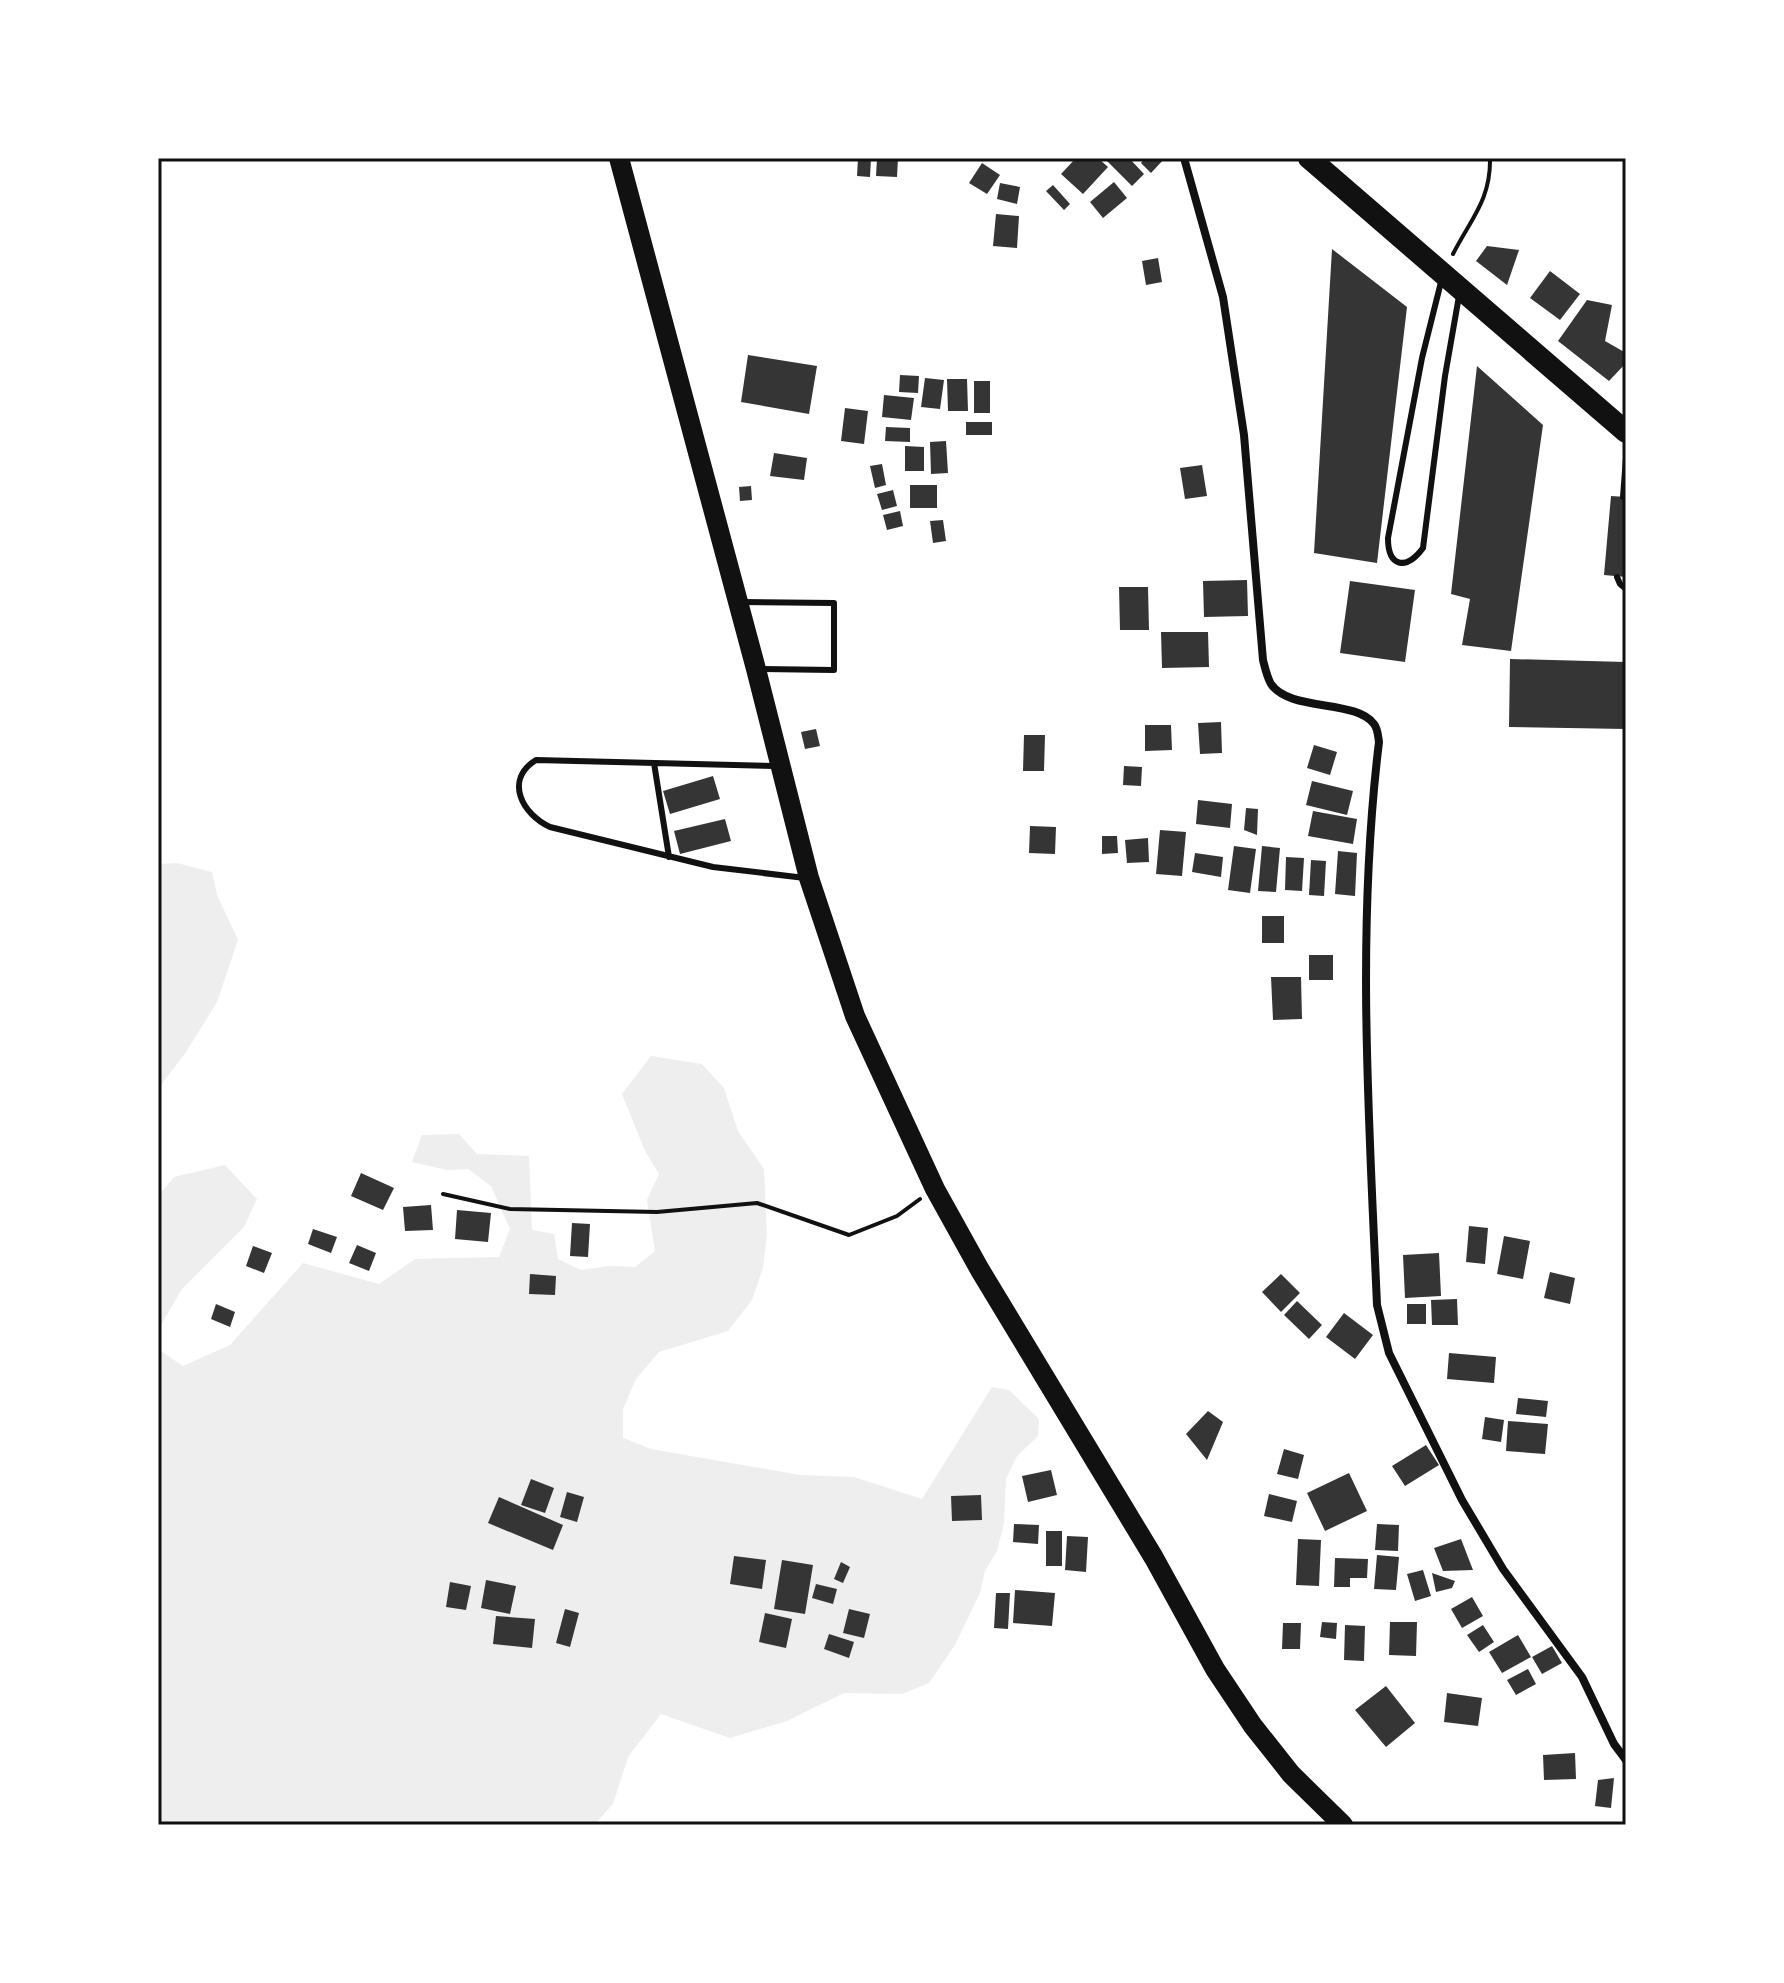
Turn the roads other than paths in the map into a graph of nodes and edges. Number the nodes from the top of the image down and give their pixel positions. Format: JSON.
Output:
{"nodes":[{"id":1,"x":619,"y":158,"type":"edge"},
{"id":2,"x":1184,"y":158,"type":"edge"},
{"id":3,"x":1309,"y":158,"type":"edge"},
{"id":4,"x":1443,"y":274,"type":"junction"},
{"id":5,"x":1461,"y":289,"type":"junction"},
{"id":6,"x":1626,"y":432,"type":"edge"},
{"id":7,"x":1626,"y":458,"type":"edge"},
{"id":8,"x":1623,"y":497,"type":"dead end"},
{"id":9,"x":1617,"y":577,"type":"dead end"},
{"id":10,"x":1626,"y":589,"type":"edge"},
{"id":11,"x":737,"y":602,"type":"junction"},
{"id":12,"x":756,"y":669,"type":"junction"},
{"id":13,"x":654,"y":763,"type":"junction"},
{"id":14,"x":779,"y":766,"type":"junction"},
{"id":15,"x":669,"y":857,"type":"junction"},
{"id":16,"x":809,"y":878,"type":"junction"},
{"id":17,"x":1626,"y":1760,"type":"edge"},
{"id":18,"x":1343,"y":1825,"type":"edge"}],
"edges":[{"from":1,"to":11,"type":"main road"},
{"from":2,"to":17,"type":"street"},
{"from":3,"to":4,"type":"highway"},
{"from":4,"to":5,"type":"highway"},
{"from":4,"to":5,"type":"lane"},
{"from":5,"to":6,"type":"highway"},
{"from":7,"to":8,"type":"lane"},
{"from":9,"to":10,"type":"lane"},
{"from":11,"to":12,"type":"main road"},
{"from":11,"to":12,"type":"lane"},
{"from":12,"to":14,"type":"main road"},
{"from":13,"to":14,"type":"lane"},
{"from":13,"to":15,"type":"lane"},
{"from":13,"to":15,"type":"lane"},
{"from":14,"to":16,"type":"main road"},
{"from":15,"to":16,"type":"lane"},
{"from":16,"to":18,"type":"main road"}]}
